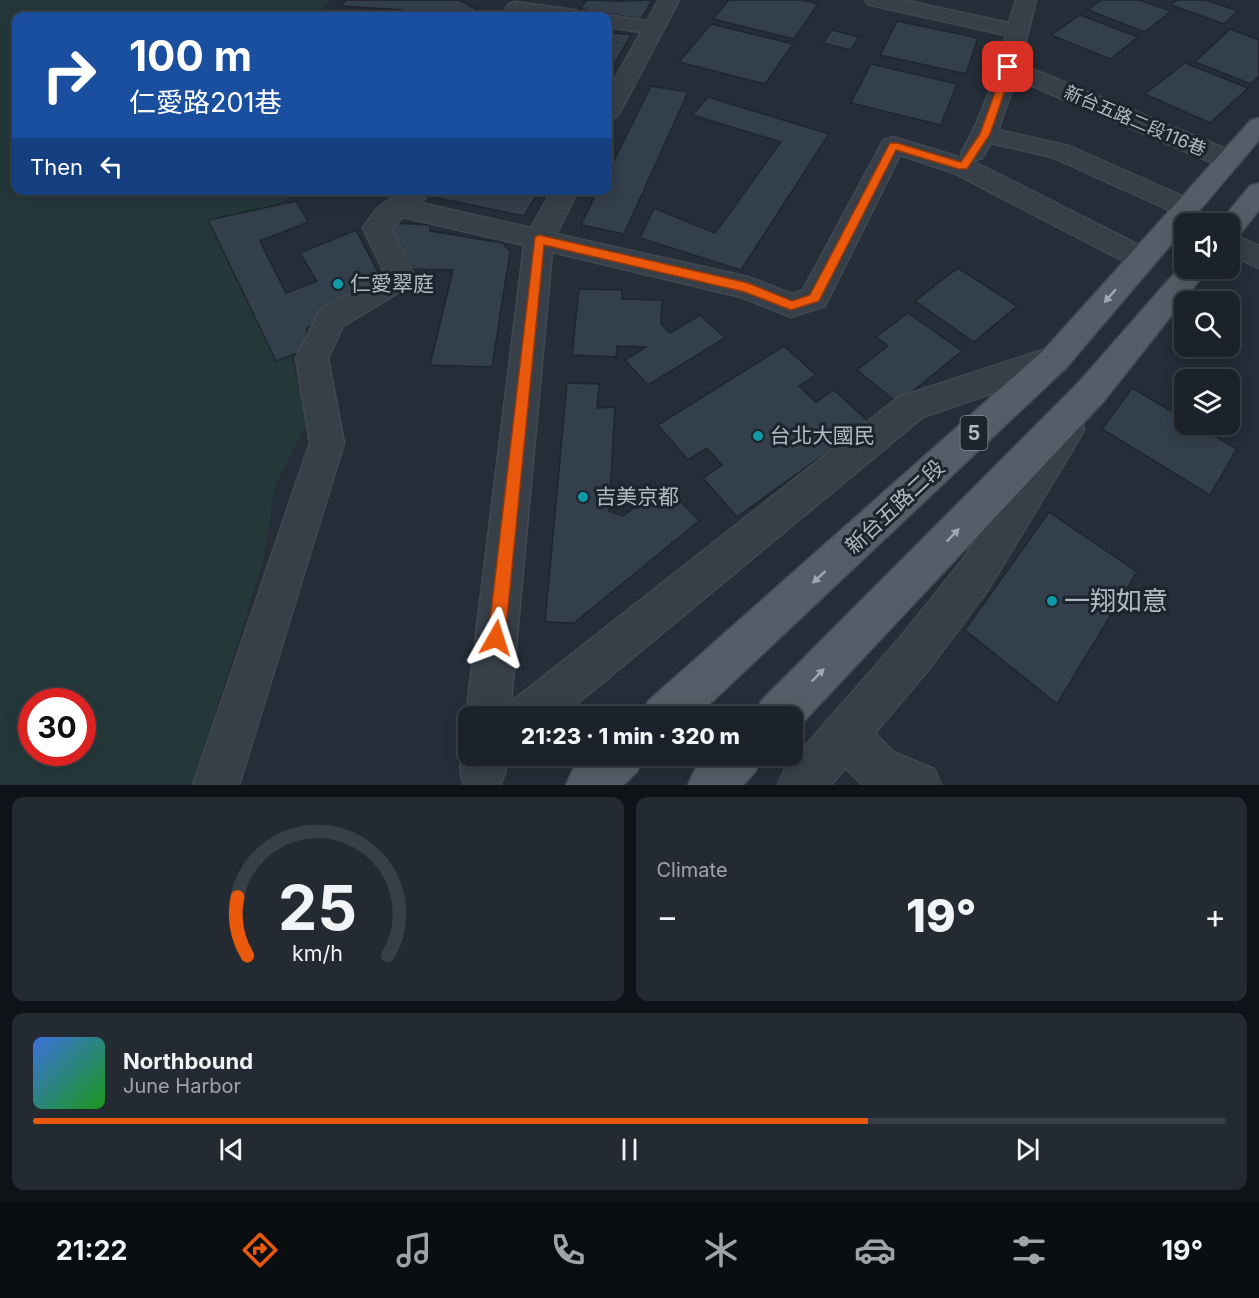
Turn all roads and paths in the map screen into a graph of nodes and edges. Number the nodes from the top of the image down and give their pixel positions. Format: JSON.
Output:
{"nodes":[{"id":1,"x":669,"y":0,"type":"edge"},
{"id":2,"x":875,"y":0,"type":"edge"},
{"id":3,"x":1026,"y":0,"type":"edge"},
{"id":4,"x":901,"y":3,"type":"edge"},
{"id":5,"x":515,"y":8,"type":"edge"},
{"id":6,"x":544,"y":12,"type":"edge"},
{"id":7,"x":612,"y":22,"type":"edge"},
{"id":8,"x":653,"y":28,"type":"junction"},
{"id":9,"x":1017,"y":31,"type":"junction"},
{"id":10,"x":1008,"y":67,"type":"junction"},
{"id":11,"x":612,"y":105,"type":"edge"},
{"id":12,"x":1259,"y":125,"type":"edge"},
{"id":13,"x":985,"y":134,"type":"junction"},
{"id":14,"x":1229,"y":160,"type":"junction"},
{"id":15,"x":963,"y":167,"type":"junction"},
{"id":16,"x":1259,"y":192,"type":"edge"},
{"id":17,"x":562,"y":195,"type":"edge"},
{"id":18,"x":410,"y":199,"type":"edge"},
{"id":19,"x":1187,"y":208,"type":"junction"},
{"id":20,"x":1240,"y":215,"type":"edge"},
{"id":21,"x":539,"y":239,"type":"junction"},
{"id":22,"x":1240,"y":248,"type":"edge"},
{"id":23,"x":1259,"y":258,"type":"edge"},
{"id":24,"x":1143,"y":259,"type":"junction"},
{"id":25,"x":1186,"y":279,"type":"edge"},
{"id":26,"x":1055,"y":359,"type":"junction"},
{"id":27,"x":1092,"y":391,"type":"junction"},
{"id":28,"x":489,"y":706,"type":"edge"},
{"id":29,"x":541,"y":706,"type":"edge"},
{"id":30,"x":676,"y":706,"type":"edge"},
{"id":31,"x":788,"y":706,"type":"edge"},
{"id":32,"x":845,"y":735,"type":"junction"},
{"id":33,"x":610,"y":766,"type":"edge"},
{"id":34,"x":729,"y":766,"type":"edge"},
{"id":35,"x":216,"y":785,"type":"edge"},
{"id":36,"x":589,"y":785,"type":"edge"},
{"id":37,"x":711,"y":785,"type":"edge"},
{"id":38,"x":801,"y":785,"type":"edge"},
{"id":39,"x":918,"y":785,"type":"edge"}],
"edges":[{"from":1,"to":8,"type":"street"},
{"from":2,"to":4,"type":"street"},
{"from":3,"to":9,"type":"street"},
{"from":4,"to":9,"type":"street"},
{"from":5,"to":6,"type":"street"},
{"from":7,"to":8,"type":"street"},
{"from":8,"to":11,"type":"street"},
{"from":9,"to":10,"type":"street"},
{"from":10,"to":13,"type":"street"},
{"from":10,"to":14,"type":"street","name":"新台五路二段116巷"},
{"from":12,"to":14,"type":"main road","name":"新台五路二段","number":"5"},
{"from":13,"to":15,"type":"street"},
{"from":13,"to":19,"type":"street"},
{"from":14,"to":19,"type":"main road","name":"新台五路二段","number":"5"},
{"from":15,"to":21,"type":"street"},
{"from":15,"to":24,"type":"street"},
{"from":16,"to":20,"type":"main road"},
{"from":17,"to":21,"type":"street"},
{"from":18,"to":21,"type":"street"},
{"from":18,"to":35,"type":"street"},
{"from":19,"to":24,"type":"main road","name":"新台五路二段","number":"5"},
{"from":21,"to":28,"type":"street"},
{"from":22,"to":23,"type":"street"},
{"from":24,"to":26,"type":"main road","name":"新台五路二段","number":"5","one_way":true},
{"from":25,"to":27,"type":"main road"},
{"from":26,"to":29,"type":"street"},
{"from":26,"to":30,"type":"main road","name":"新台五路二段","number":"5","one_way":true},
{"from":31,"to":27,"type":"main road","one_way":true},
{"from":27,"to":32,"type":"street"},
{"from":32,"to":38,"type":"street"},
{"from":32,"to":39,"type":"street"},
{"from":33,"to":36,"type":"main road"},
{"from":34,"to":37,"type":"main road"}]}
